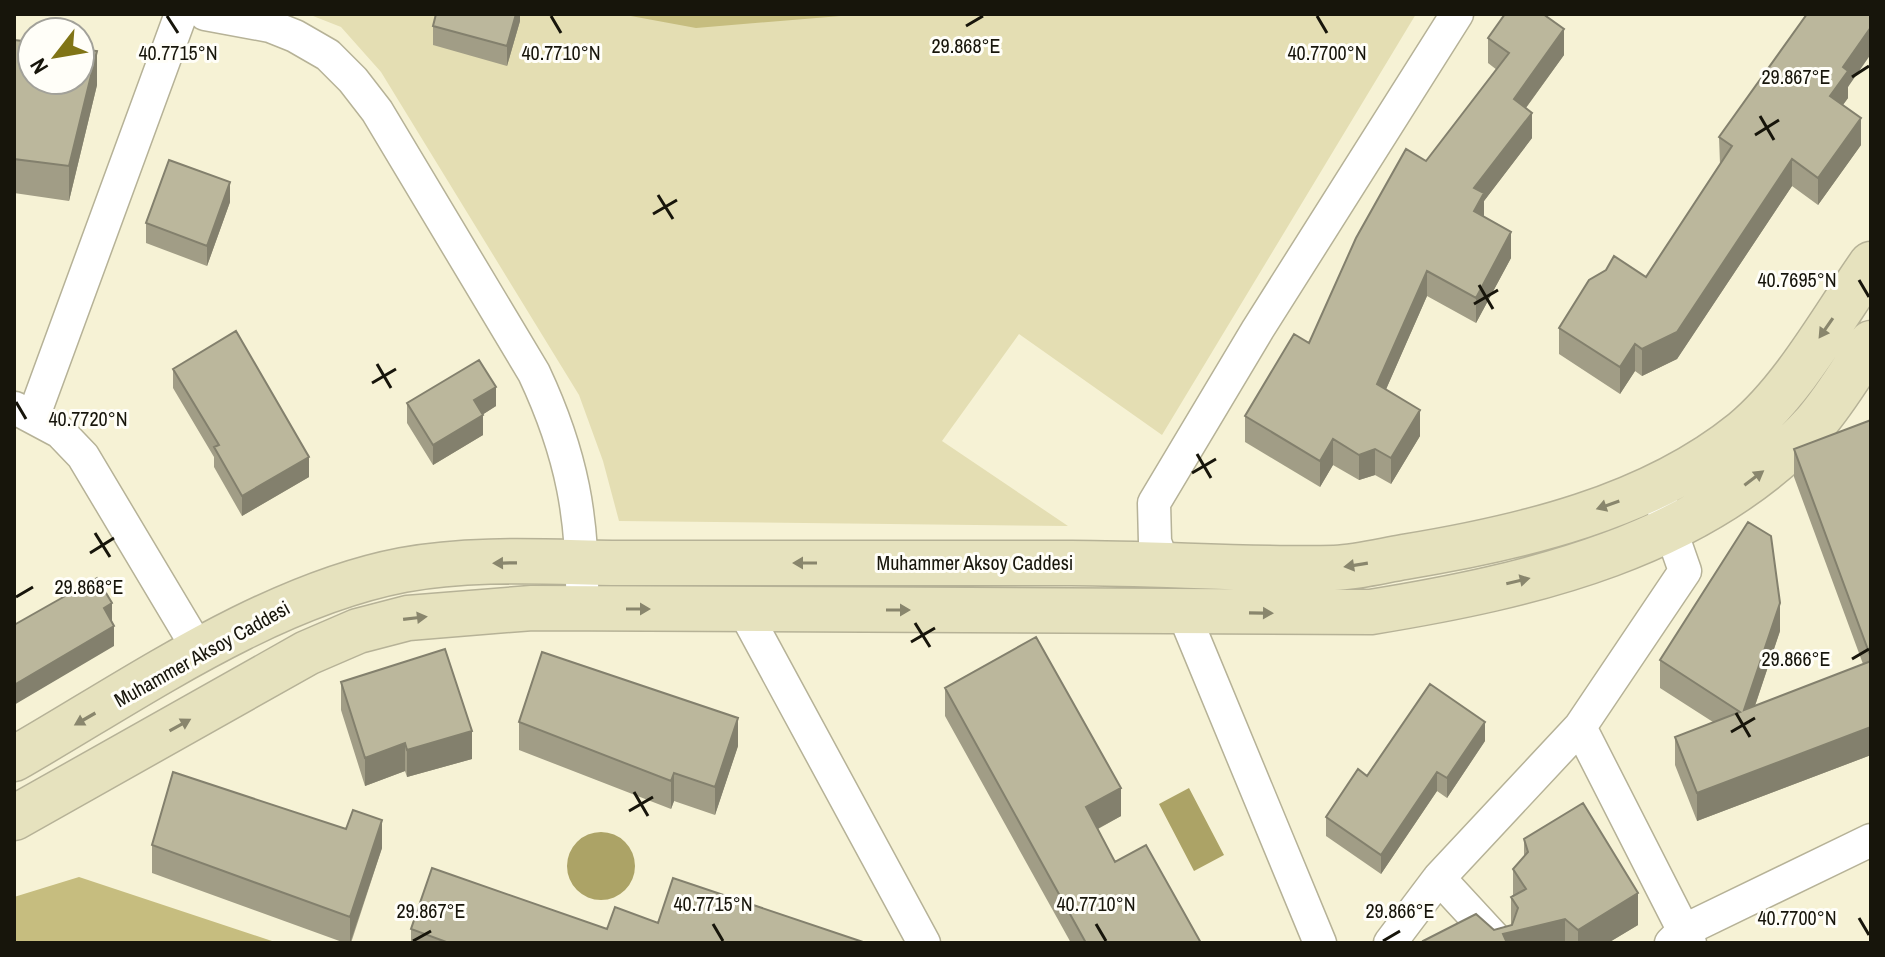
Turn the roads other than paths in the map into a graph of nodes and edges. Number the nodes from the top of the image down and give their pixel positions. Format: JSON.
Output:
{"nodes":[{"id":1,"x":181,"y":14,"type":"edge"},
{"id":2,"x":205,"y":14,"type":"edge"},
{"id":3,"x":1457,"y":14,"type":"edge"},
{"id":4,"x":1871,"y":264,"type":"edge"},
{"id":5,"x":1871,"y":343,"type":"edge"},
{"id":6,"x":24,"y":411,"type":"edge"},
{"id":7,"x":1654,"y":486,"type":"junction"},
{"id":8,"x":1671,"y":529,"type":"junction"},
{"id":9,"x":583,"y":563,"type":"junction"},
{"id":10,"x":1163,"y":563,"type":"junction"},
{"id":11,"x":582,"y":608,"type":"junction"},
{"id":12,"x":743,"y":609,"type":"junction"},
{"id":13,"x":1183,"y":612,"type":"junction"},
{"id":14,"x":200,"y":652,"type":"junction"},
{"id":15,"x":1580,"y":727,"type":"junction"},
{"id":16,"x":14,"y":759,"type":"edge"},
{"id":17,"x":14,"y":818,"type":"edge"},
{"id":18,"x":1871,"y":840,"type":"edge"},
{"id":19,"x":1439,"y":878,"type":"junction"},
{"id":20,"x":1682,"y":939,"type":"edge"},
{"id":21,"x":924,"y":943,"type":"edge"},
{"id":22,"x":1320,"y":943,"type":"edge"},
{"id":23,"x":1390,"y":943,"type":"edge"},
{"id":24,"x":1499,"y":943,"type":"edge"}],
"edges":[{"from":1,"to":6,"type":"street"},
{"from":2,"to":9,"type":"street"},
{"from":3,"to":10,"type":"street"},
{"from":4,"to":7,"type":"main road","name":"Muhammer Aksoy Caddesi","one_way":true},
{"from":8,"to":5,"type":"main road","one_way":true},
{"from":6,"to":14,"type":"street"},
{"from":7,"to":8,"type":"street"},
{"from":7,"to":10,"type":"main road","name":"Muhammer Aksoy Caddesi","one_way":true},
{"from":13,"to":8,"type":"main road","one_way":true},
{"from":8,"to":15,"type":"street"},
{"from":10,"to":9,"type":"main road","name":"Muhammer Aksoy Caddesi","one_way":true},
{"from":9,"to":11,"type":"street"},
{"from":9,"to":14,"type":"main road","name":"Muhammer Aksoy Caddesi","one_way":true},
{"from":10,"to":13,"type":"main road"},
{"from":11,"to":12,"type":"main road","one_way":true},
{"from":17,"to":11,"type":"main road","one_way":true},
{"from":12,"to":13,"type":"main road","one_way":true},
{"from":12,"to":21,"type":"street"},
{"from":13,"to":22,"type":"street"},
{"from":14,"to":16,"type":"main road","name":"Muhammer Aksoy Caddesi","one_way":true},
{"from":15,"to":19,"type":"street"},
{"from":15,"to":20,"type":"street"},
{"from":18,"to":20,"type":"street"},
{"from":19,"to":23,"type":"street"},
{"from":19,"to":24,"type":"street"}]}
